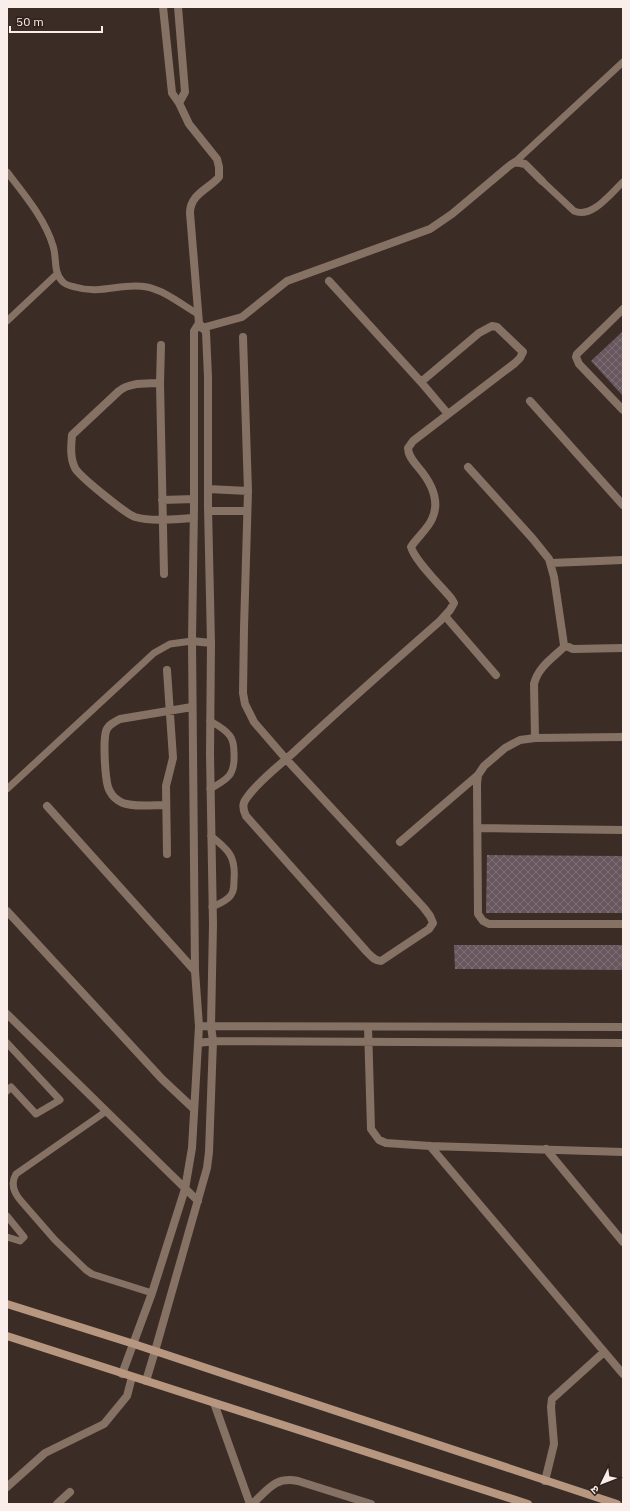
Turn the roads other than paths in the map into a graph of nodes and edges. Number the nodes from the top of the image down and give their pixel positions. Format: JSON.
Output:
{"nodes":[{"id":1,"x":163,"y":7,"type":"edge"},
{"id":2,"x":178,"y":7,"type":"edge"},
{"id":3,"x":623,"y":62,"type":"edge"},
{"id":4,"x":179,"y":103,"type":"junction"},
{"id":5,"x":515,"y":162,"type":"junction"},
{"id":6,"x":7,"y":172,"type":"edge"},
{"id":7,"x":542,"y":181,"type":"joint"},
{"id":8,"x":623,"y":182,"type":"edge"},
{"id":9,"x":58,"y":274,"type":"junction"},
{"id":10,"x":329,"y":281,"type":"dead end"},
{"id":11,"x":623,"y":309,"type":"edge"},
{"id":12,"x":198,"y":314,"type":"junction"},
{"id":13,"x":7,"y":321,"type":"edge"},
{"id":14,"x":200,"y":326,"type":"junction"},
{"id":15,"x":243,"y":337,"type":"dead end"},
{"id":16,"x":161,"y":345,"type":"dead end"},
{"id":17,"x":422,"y":382,"type":"junction"},
{"id":18,"x":160,"y":383,"type":"junction"},
{"id":19,"x":530,"y":401,"type":"dead end"},
{"id":20,"x":623,"y":410,"type":"edge"},
{"id":21,"x":448,"y":414,"type":"junction"},
{"id":22,"x":468,"y":467,"type":"dead end"},
{"id":23,"x":208,"y":489,"type":"junction"},
{"id":24,"x":248,"y":491,"type":"junction"},
{"id":25,"x":194,"y":499,"type":"junction"},
{"id":26,"x":162,"y":500,"type":"junction"},
{"id":27,"x":623,"y":504,"type":"edge"},
{"id":28,"x":208,"y":511,"type":"junction"},
{"id":29,"x":247,"y":511,"type":"junction"},
{"id":30,"x":194,"y":518,"type":"junction"},
{"id":31,"x":162,"y":520,"type":"junction"},
{"id":32,"x":623,"y":560,"type":"edge"},
{"id":33,"x":551,"y":563,"type":"junction"},
{"id":34,"x":164,"y":574,"type":"dead end"},
{"id":35,"x":445,"y":616,"type":"junction"},
{"id":36,"x":192,"y":641,"type":"junction"},
{"id":37,"x":211,"y":643,"type":"junction"},
{"id":38,"x":565,"y":646,"type":"junction"},
{"id":39,"x":623,"y":648,"type":"edge"},
{"id":40,"x":167,"y":670,"type":"dead end"},
{"id":41,"x":496,"y":675,"type":"dead end"},
{"id":42,"x":192,"y":707,"type":"junction"},
{"id":43,"x":169,"y":711,"type":"junction"},
{"id":44,"x":210,"y":721,"type":"junction"},
{"id":45,"x":623,"y":737,"type":"edge"},
{"id":46,"x":535,"y":738,"type":"junction"},
{"id":47,"x":286,"y":759,"type":"junction"},
{"id":48,"x":478,"y":775,"type":"junction"},
{"id":49,"x":7,"y":789,"type":"edge"},
{"id":50,"x":210,"y":789,"type":"junction"},
{"id":51,"x":165,"y":805,"type":"junction"},
{"id":52,"x":47,"y":806,"type":"dead end"},
{"id":53,"x":478,"y":828,"type":"junction"},
{"id":54,"x":623,"y":830,"type":"edge"},
{"id":55,"x":211,"y":836,"type":"junction"},
{"id":56,"x":400,"y":842,"type":"dead end"},
{"id":57,"x":167,"y":854,"type":"dead end"},
{"id":58,"x":212,"y":907,"type":"junction"},
{"id":59,"x":7,"y":911,"type":"edge"},
{"id":60,"x":623,"y":924,"type":"edge"},
{"id":61,"x":195,"y":971,"type":"junction"},
{"id":62,"x":7,"y":1014,"type":"edge"},
{"id":63,"x":199,"y":1026,"type":"junction"},
{"id":64,"x":211,"y":1026,"type":"junction"},
{"id":65,"x":368,"y":1027,"type":"junction"},
{"id":66,"x":623,"y":1027,"type":"edge"},
{"id":67,"x":213,"y":1041,"type":"junction"},
{"id":68,"x":369,"y":1042,"type":"junction"},
{"id":69,"x":7,"y":1043,"type":"edge"},
{"id":70,"x":199,"y":1043,"type":"junction"},
{"id":71,"x":623,"y":1043,"type":"edge"},
{"id":72,"x":7,"y":1091,"type":"edge"},
{"id":73,"x":194,"y":1110,"type":"junction"},
{"id":74,"x":105,"y":1112,"type":"junction"},
{"id":75,"x":430,"y":1146,"type":"junction"},
{"id":76,"x":546,"y":1149,"type":"junction"},
{"id":77,"x":623,"y":1152,"type":"edge"},
{"id":78,"x":186,"y":1189,"type":"junction"},
{"id":79,"x":198,"y":1201,"type":"junction"},
{"id":80,"x":7,"y":1216,"type":"edge"},
{"id":81,"x":7,"y":1237,"type":"edge"},
{"id":82,"x":623,"y":1242,"type":"edge"},
{"id":83,"x":152,"y":1293,"type":"junction"},
{"id":84,"x":7,"y":1304,"type":"edge"},
{"id":85,"x":7,"y":1336,"type":"edge"},
{"id":86,"x":134,"y":1344,"type":"junction"},
{"id":87,"x":155,"y":1351,"type":"junction"},
{"id":88,"x":604,"y":1352,"type":"junction"},
{"id":89,"x":122,"y":1374,"type":"junction"},
{"id":90,"x":623,"y":1374,"type":"edge"},
{"id":91,"x":132,"y":1376,"type":"junction"},
{"id":92,"x":146,"y":1381,"type":"junction"},
{"id":93,"x":214,"y":1403,"type":"junction"},
{"id":94,"x":545,"y":1481,"type":"junction"},
{"id":95,"x":7,"y":1487,"type":"edge"},
{"id":96,"x":70,"y":1492,"type":"dead end"},
{"id":97,"x":57,"y":1504,"type":"edge"},
{"id":98,"x":251,"y":1504,"type":"edge"},
{"id":99,"x":371,"y":1504,"type":"edge"},
{"id":100,"x":528,"y":1504,"type":"edge"},
{"id":101,"x":617,"y":1504,"type":"edge"}],
"edges":[{"from":1,"to":4,"type":"street"},
{"from":2,"to":4,"type":"street"},
{"from":3,"to":5,"type":"lane"},
{"from":4,"to":12,"type":"street"},
{"from":5,"to":7,"type":"street"},
{"from":5,"to":14,"type":"street"},
{"from":6,"to":9,"type":"lane"},
{"from":7,"to":8,"type":"lane"},
{"from":9,"to":12,"type":"lane"},
{"from":9,"to":13,"type":"lane"},
{"from":10,"to":17,"type":"street"},
{"from":11,"to":20,"type":"street"},
{"from":12,"to":14,"type":"street"},
{"from":14,"to":23,"type":"street"},
{"from":14,"to":25,"type":"street"},
{"from":15,"to":24,"type":"street"},
{"from":16,"to":18,"type":"street"},
{"from":17,"to":21,"type":"street"},
{"from":17,"to":21,"type":"street"},
{"from":18,"to":26,"type":"street"},
{"from":18,"to":31,"type":"street"},
{"from":19,"to":27,"type":"street"},
{"from":21,"to":35,"type":"street"},
{"from":22,"to":33,"type":"street"},
{"from":23,"to":24,"type":"street"},
{"from":23,"to":28,"type":"street"},
{"from":24,"to":29,"type":"street"},
{"from":25,"to":26,"type":"street"},
{"from":25,"to":30,"type":"street"},
{"from":26,"to":31,"type":"street"},
{"from":28,"to":29,"type":"street"},
{"from":28,"to":37,"type":"street"},
{"from":29,"to":47,"type":"street"},
{"from":30,"to":31,"type":"street"},
{"from":30,"to":36,"type":"street"},
{"from":31,"to":34,"type":"street"},
{"from":32,"to":33,"type":"street"},
{"from":33,"to":38,"type":"street"},
{"from":35,"to":41,"type":"street"},
{"from":35,"to":47,"type":"street"},
{"from":36,"to":37,"type":"street"},
{"from":36,"to":42,"type":"street"},
{"from":36,"to":49,"type":"lane"},
{"from":37,"to":44,"type":"street"},
{"from":38,"to":39,"type":"street"},
{"from":38,"to":46,"type":"street"},
{"from":40,"to":43,"type":"street"},
{"from":42,"to":43,"type":"street"},
{"from":42,"to":61,"type":"street"},
{"from":43,"to":51,"type":"street"},
{"from":43,"to":51,"type":"street"},
{"from":44,"to":50,"type":"street"},
{"from":44,"to":50,"type":"lane"},
{"from":45,"to":46,"type":"street"},
{"from":46,"to":48,"type":"street"},
{"from":47,"to":47,"type":"street"},
{"from":48,"to":53,"type":"street"},
{"from":48,"to":56,"type":"street"},
{"from":50,"to":55,"type":"street"},
{"from":51,"to":57,"type":"street"},
{"from":52,"to":61,"type":"street"},
{"from":53,"to":54,"type":"street"},
{"from":53,"to":60,"type":"street"},
{"from":55,"to":58,"type":"street"},
{"from":55,"to":58,"type":"lane"},
{"from":58,"to":64,"type":"street"},
{"from":59,"to":73,"type":"street"},
{"from":61,"to":63,"type":"street"},
{"from":62,"to":74,"type":"street"},
{"from":63,"to":64,"type":"street"},
{"from":63,"to":70,"type":"street"},
{"from":64,"to":65,"type":"street"},
{"from":64,"to":67,"type":"street"},
{"from":65,"to":66,"type":"street"},
{"from":65,"to":68,"type":"street"},
{"from":67,"to":68,"type":"street"},
{"from":67,"to":70,"type":"street"},
{"from":67,"to":79,"type":"street"},
{"from":68,"to":71,"type":"street"},
{"from":68,"to":75,"type":"street"},
{"from":69,"to":72,"type":"lane"},
{"from":70,"to":73,"type":"street"},
{"from":73,"to":78,"type":"street"},
{"from":74,"to":78,"type":"street"},
{"from":74,"to":83,"type":"lane"},
{"from":75,"to":76,"type":"street"},
{"from":75,"to":88,"type":"street"},
{"from":76,"to":77,"type":"street"},
{"from":76,"to":82,"type":"street"},
{"from":78,"to":79,"type":"street"},
{"from":78,"to":83,"type":"street"},
{"from":79,"to":87,"type":"street"},
{"from":80,"to":81,"type":"lane"},
{"from":83,"to":86,"type":"street"},
{"from":84,"to":86,"type":"street"},
{"from":85,"to":89,"type":"street"},
{"from":86,"to":87,"type":"street"},
{"from":86,"to":89,"type":"street"},
{"from":87,"to":92,"type":"street"},
{"from":87,"to":94,"type":"street"},
{"from":88,"to":90,"type":"street"},
{"from":88,"to":94,"type":"street"},
{"from":89,"to":91,"type":"street"},
{"from":91,"to":92,"type":"street"},
{"from":91,"to":95,"type":"street"},
{"from":92,"to":93,"type":"street"},
{"from":93,"to":98,"type":"street"},
{"from":93,"to":100,"type":"street"},
{"from":94,"to":101,"type":"street"},
{"from":96,"to":97,"type":"street"},
{"from":98,"to":99,"type":"street"}]}
